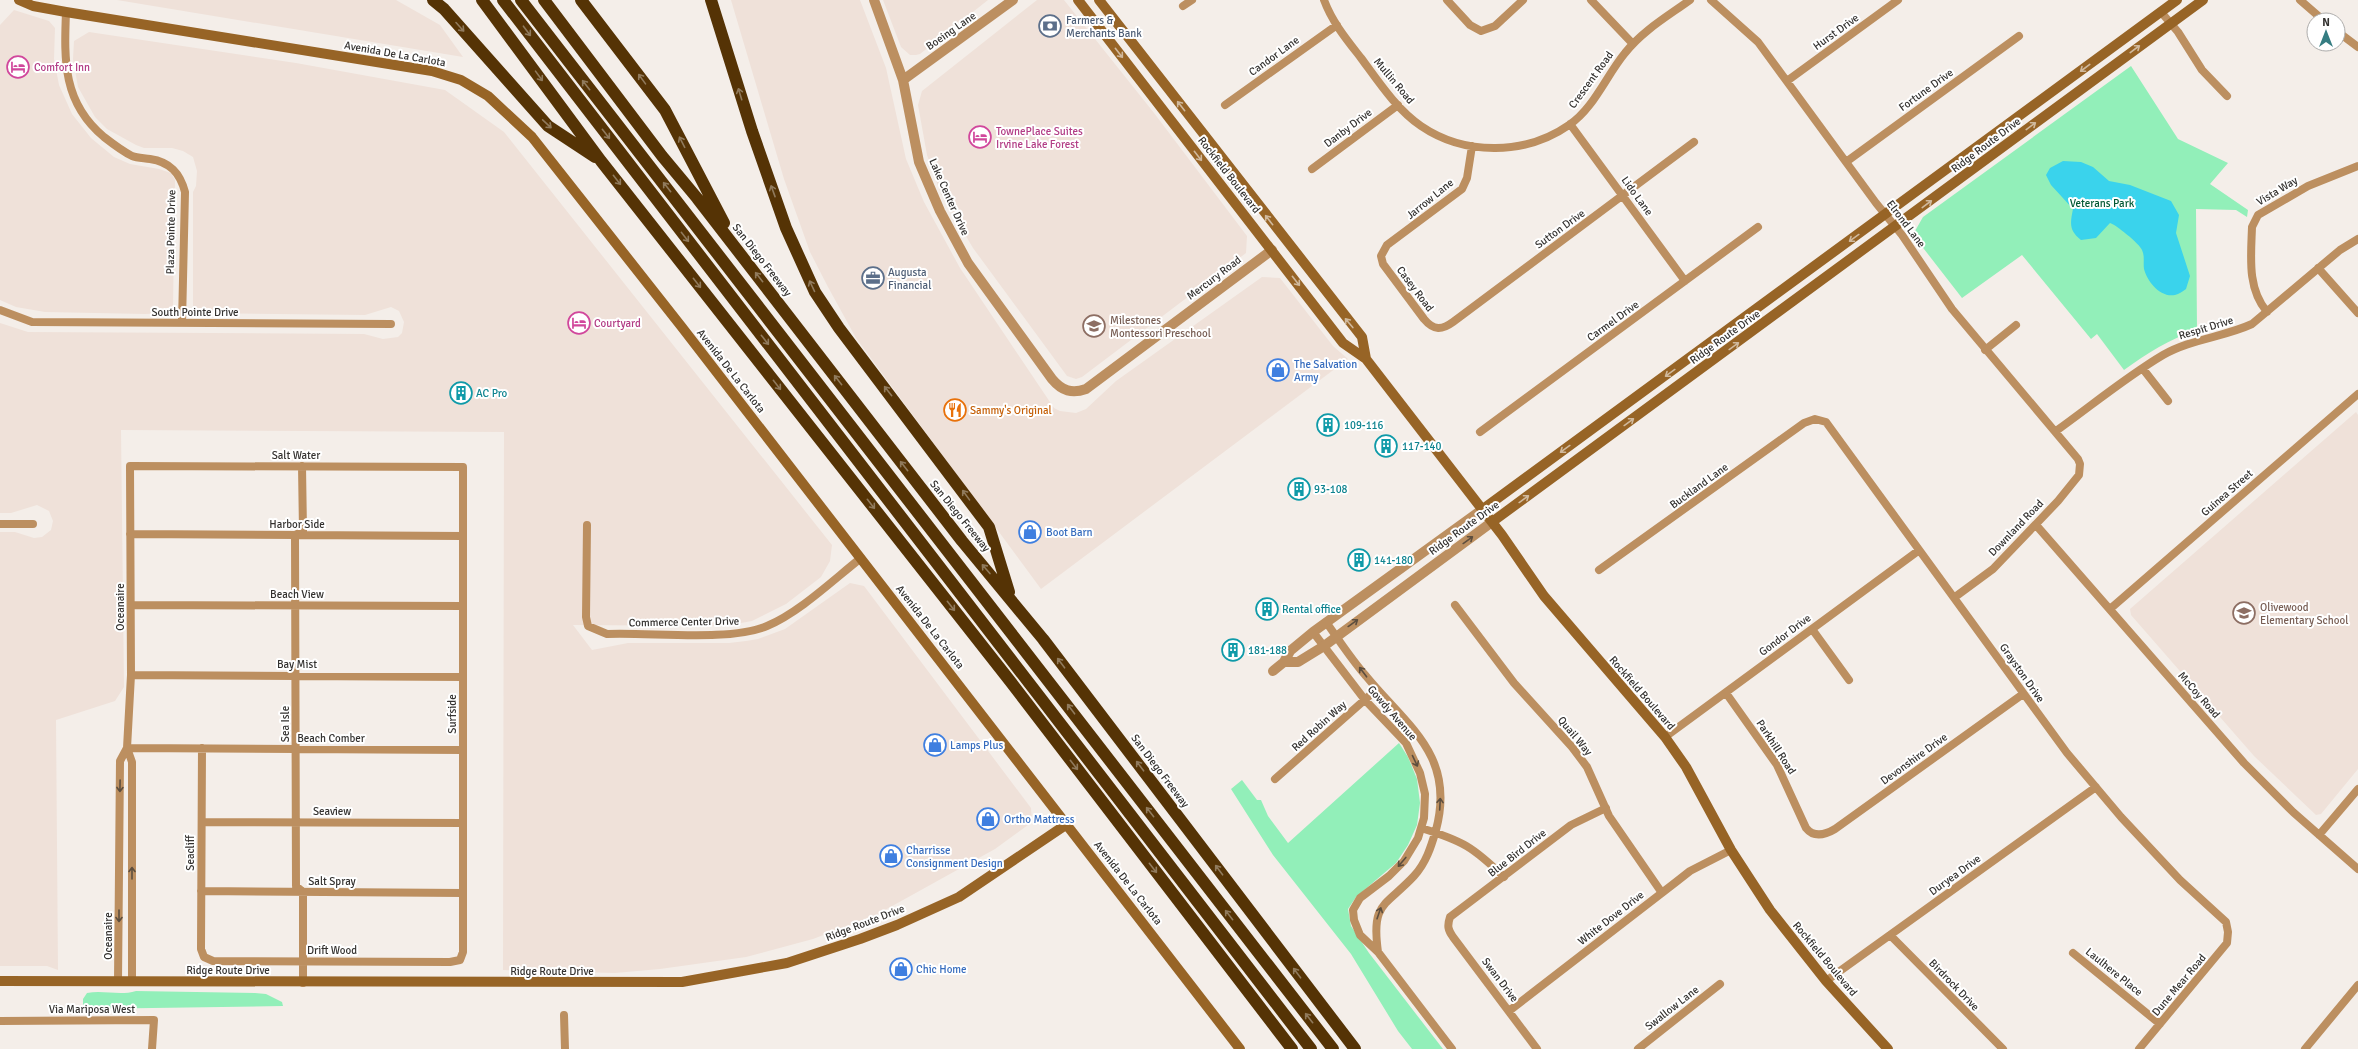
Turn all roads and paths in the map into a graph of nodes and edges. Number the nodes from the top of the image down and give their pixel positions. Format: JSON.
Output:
{"nodes":[{"id":1,"x":19,"y":0,"type":"edge"},
{"id":2,"x":433,"y":0,"type":"edge"},
{"id":3,"x":482,"y":0,"type":"edge"},
{"id":4,"x":503,"y":0,"type":"edge"},
{"id":5,"x":521,"y":0,"type":"edge"},
{"id":6,"x":544,"y":0,"type":"edge"},
{"id":7,"x":581,"y":0,"type":"edge"},
{"id":8,"x":712,"y":0,"type":"edge"},
{"id":9,"x":874,"y":0,"type":"edge"},
{"id":10,"x":1013,"y":0,"type":"edge"},
{"id":11,"x":1078,"y":0,"type":"edge"},
{"id":12,"x":1099,"y":0,"type":"edge"},
{"id":13,"x":1192,"y":0,"type":"edge"},
{"id":14,"x":1324,"y":0,"type":"edge"},
{"id":15,"x":1447,"y":0,"type":"edge"},
{"id":16,"x":1523,"y":0,"type":"edge"},
{"id":17,"x":1590,"y":0,"type":"edge"},
{"id":18,"x":1690,"y":0,"type":"edge"},
{"id":19,"x":1711,"y":0,"type":"edge"},
{"id":20,"x":1898,"y":0,"type":"edge"},
{"id":21,"x":2177,"y":0,"type":"edge"},
{"id":22,"x":2202,"y":0,"type":"edge"},
{"id":23,"x":2300,"y":0,"type":"edge"},
{"id":24,"x":1183,"y":6,"type":"dead end"},
{"id":25,"x":66,"y":12,"type":"junction"},
{"id":26,"x":2161,"y":12,"type":"junction"},
{"id":27,"x":2314,"y":12,"type":"edge"},
{"id":28,"x":2171,"y":23,"type":"junction"},
{"id":29,"x":1336,"y":25,"type":"junction"},
{"id":30,"x":2019,"y":36,"type":"dead end"},
{"id":31,"x":2346,"y":38,"type":"edge"},
{"id":32,"x":1633,"y":44,"type":"junction"},
{"id":33,"x":2358,"y":47,"type":"edge"},
{"id":34,"x":903,"y":80,"type":"junction"},
{"id":35,"x":1787,"y":81,"type":"junction"},
{"id":36,"x":2227,"y":96,"type":"dead end"},
{"id":37,"x":1225,"y":105,"type":"dead end"},
{"id":38,"x":1398,"y":105,"type":"junction"},
{"id":39,"x":1570,"y":124,"type":"junction"},
{"id":40,"x":1694,"y":142,"type":"dead end"},
{"id":41,"x":1472,"y":146,"type":"junction"},
{"id":42,"x":601,"y":161,"type":"junction"},
{"id":43,"x":1846,"y":162,"type":"junction"},
{"id":44,"x":2358,"y":166,"type":"edge"},
{"id":45,"x":1312,"y":169,"type":"dead end"},
{"id":46,"x":1623,"y":197,"type":"junction"},
{"id":47,"x":1886,"y":215,"type":"junction"},
{"id":48,"x":1758,"y":227,"type":"dead end"},
{"id":49,"x":1896,"y":227,"type":"junction"},
{"id":50,"x":2358,"y":239,"type":"edge"},
{"id":51,"x":1272,"y":250,"type":"junction"},
{"id":52,"x":738,"y":251,"type":"junction"},
{"id":53,"x":1293,"y":251,"type":"junction"},
{"id":54,"x":1381,"y":256,"type":"joint"},
{"id":55,"x":2318,"y":268,"type":"junction"},
{"id":56,"x":1685,"y":282,"type":"junction"},
{"id":57,"x":0,"y":310,"type":"edge"},
{"id":58,"x":2267,"y":312,"type":"junction"},
{"id":59,"x":2358,"y":313,"type":"edge"},
{"id":60,"x":182,"y":323,"type":"junction"},
{"id":61,"x":391,"y":324,"type":"dead end"},
{"id":62,"x":2016,"y":325,"type":"dead end"},
{"id":63,"x":1437,"y":329,"type":"joint"},
{"id":64,"x":1985,"y":350,"type":"junction"},
{"id":65,"x":1366,"y":359,"type":"junction"},
{"id":66,"x":2143,"y":369,"type":"junction"},
{"id":67,"x":1072,"y":392,"type":"joint"},
{"id":68,"x":2358,"y":394,"type":"edge"},
{"id":69,"x":2168,"y":401,"type":"dead end"},
{"id":70,"x":1812,"y":420,"type":"joint"},
{"id":71,"x":2056,"y":431,"type":"junction"},
{"id":72,"x":1480,"y":432,"type":"dead end"},
{"id":73,"x":2080,"y":464,"type":"joint"},
{"id":74,"x":130,"y":466,"type":"joint"},
{"id":75,"x":302,"y":466,"type":"junction"},
{"id":76,"x":462,"y":467,"type":"joint"},
{"id":77,"x":1483,"y":510,"type":"junction"},
{"id":78,"x":1492,"y":522,"type":"junction"},
{"id":79,"x":0,"y":524,"type":"edge"},
{"id":80,"x":34,"y":524,"type":"dead end"},
{"id":81,"x":587,"y":525,"type":"dead end"},
{"id":82,"x":2036,"y":525,"type":"junction"},
{"id":83,"x":130,"y":534,"type":"junction"},
{"id":84,"x":295,"y":535,"type":"junction"},
{"id":85,"x":463,"y":536,"type":"junction"},
{"id":86,"x":1918,"y":551,"type":"junction"},
{"id":87,"x":861,"y":558,"type":"junction"},
{"id":88,"x":1599,"y":570,"type":"dead end"},
{"id":89,"x":1010,"y":597,"type":"junction"},
{"id":90,"x":1955,"y":597,"type":"junction"},
{"id":91,"x":131,"y":605,"type":"junction"},
{"id":92,"x":1455,"y":605,"type":"dead end"},
{"id":93,"x":295,"y":606,"type":"junction"},
{"id":94,"x":463,"y":606,"type":"junction"},
{"id":95,"x":2110,"y":609,"type":"junction"},
{"id":96,"x":1326,"y":622,"type":"junction"},
{"id":97,"x":1812,"y":629,"type":"junction"},
{"id":98,"x":1314,"y":632,"type":"junction"},
{"id":99,"x":1336,"y":636,"type":"junction"},
{"id":100,"x":1324,"y":646,"type":"junction"},
{"id":101,"x":1284,"y":662,"type":"junction"},
{"id":102,"x":1273,"y":671,"type":"dead end"},
{"id":103,"x":131,"y":674,"type":"junction"},
{"id":104,"x":295,"y":676,"type":"junction"},
{"id":105,"x":463,"y":676,"type":"junction"},
{"id":106,"x":1850,"y":680,"type":"dead end"},
{"id":107,"x":1377,"y":688,"type":"junction"},
{"id":108,"x":1726,"y":693,"type":"junction"},
{"id":109,"x":2023,"y":694,"type":"junction"},
{"id":110,"x":1365,"y":700,"type":"junction"},
{"id":111,"x":1665,"y":737,"type":"junction"},
{"id":112,"x":127,"y":748,"type":"junction"},
{"id":113,"x":202,"y":748,"type":"junction"},
{"id":114,"x":296,"y":749,"type":"junction"},
{"id":115,"x":463,"y":750,"type":"junction"},
{"id":116,"x":1275,"y":780,"type":"dead end"},
{"id":117,"x":2096,"y":787,"type":"junction"},
{"id":118,"x":2358,"y":789,"type":"edge"},
{"id":119,"x":1606,"y":808,"type":"junction"},
{"id":120,"x":202,"y":822,"type":"junction"},
{"id":121,"x":296,"y":822,"type":"junction"},
{"id":122,"x":463,"y":823,"type":"junction"},
{"id":123,"x":1067,"y":824,"type":"junction"},
{"id":124,"x":1421,"y":828,"type":"junction"},
{"id":125,"x":1435,"y":832,"type":"junction"},
{"id":126,"x":1814,"y":834,"type":"joint"},
{"id":127,"x":2319,"y":835,"type":"junction"},
{"id":128,"x":1731,"y":850,"type":"junction"},
{"id":129,"x":2358,"y":869,"type":"edge"},
{"id":130,"x":1504,"y":878,"type":"junction"},
{"id":131,"x":201,"y":892,"type":"junction"},
{"id":132,"x":303,"y":892,"type":"junction"},
{"id":133,"x":463,"y":892,"type":"junction"},
{"id":134,"x":1662,"y":892,"type":"junction"},
{"id":135,"x":1448,"y":924,"type":"joint"},
{"id":136,"x":2228,"y":932,"type":"joint"},
{"id":137,"x":1890,"y":936,"type":"junction"},
{"id":138,"x":1378,"y":952,"type":"junction"},
{"id":139,"x":2072,"y":953,"type":"dead end"},
{"id":140,"x":204,"y":957,"type":"joint"},
{"id":141,"x":460,"y":960,"type":"joint"},
{"id":142,"x":303,"y":961,"type":"junction"},
{"id":143,"x":1826,"y":980,"type":"junction"},
{"id":144,"x":0,"y":981,"type":"edge"},
{"id":145,"x":118,"y":982,"type":"junction"},
{"id":146,"x":132,"y":982,"type":"junction"},
{"id":147,"x":303,"y":983,"type":"junction"},
{"id":148,"x":1720,"y":984,"type":"dead end"},
{"id":149,"x":2358,"y":986,"type":"edge"},
{"id":150,"x":1509,"y":1011,"type":"junction"},
{"id":151,"x":564,"y":1015,"type":"dead end"},
{"id":152,"x":0,"y":1021,"type":"edge"},
{"id":153,"x":2160,"y":1024,"type":"junction"},
{"id":154,"x":152,"y":1049,"type":"edge"},
{"id":155,"x":565,"y":1049,"type":"edge"},
{"id":156,"x":1240,"y":1049,"type":"edge"},
{"id":157,"x":1292,"y":1049,"type":"edge"},
{"id":158,"x":1311,"y":1049,"type":"edge"},
{"id":159,"x":1333,"y":1049,"type":"edge"},
{"id":160,"x":1355,"y":1049,"type":"edge"},
{"id":161,"x":1452,"y":1049,"type":"edge"},
{"id":162,"x":1537,"y":1049,"type":"edge"},
{"id":163,"x":1638,"y":1049,"type":"edge"},
{"id":164,"x":1888,"y":1049,"type":"edge"},
{"id":165,"x":2003,"y":1049,"type":"edge"},
{"id":166,"x":2139,"y":1049,"type":"edge"},
{"id":167,"x":2304,"y":1049,"type":"edge"}],
"edges":[{"from":1,"to":25,"type":"main road","name":"Avenida De La Carlota"},
{"from":2,"to":42,"type":"highway","one_way":true},
{"from":3,"to":42,"type":"highway","one_way":true},
{"from":4,"to":158,"type":"highway","one_way":true},
{"from":159,"to":5,"type":"highway","one_way":true},
{"from":6,"to":52,"type":"highway","name":"San Diego Freeway"},
{"from":52,"to":7,"type":"highway","one_way":true},
{"from":89,"to":8,"type":"highway","one_way":true},
{"from":9,"to":34,"type":"street","name":"Lake Center Drive"},
{"from":10,"to":34,"type":"street","name":"Boeing Lane"},
{"from":11,"to":51,"type":"main road","name":"Rockfield Boulevard","one_way":true},
{"from":53,"to":12,"type":"main road","name":"Rockfield Boulevard","one_way":true},
{"from":13,"to":24,"type":"street"},
{"from":14,"to":29,"type":"street","name":"Mullin Road"},
{"from":15,"to":16,"type":"street"},
{"from":17,"to":32,"type":"street"},
{"from":18,"to":32,"type":"street","name":"Crescent Road"},
{"from":19,"to":35,"type":"street","name":"Elrond Lane"},
{"from":20,"to":35,"type":"street","name":"Hurst Drive"},
{"from":21,"to":26,"type":"main road","name":"Ridge Route Drive"},
{"from":22,"to":28,"type":"main road","name":"Ridge Route Drive"},
{"from":23,"to":27,"type":"street"},
{"from":25,"to":60,"type":"street","name":"Plaza Pointe Drive"},
{"from":25,"to":87,"type":"main road","name":"Avenida De La Carlota"},
{"from":26,"to":28,"type":"street"},
{"from":26,"to":47,"type":"main road","name":"Ridge Route Drive","one_way":true},
{"from":28,"to":36,"type":"street"},
{"from":49,"to":28,"type":"main road","name":"Ridge Route Drive","one_way":true},
{"from":29,"to":37,"type":"street","name":"Candor Lane"},
{"from":29,"to":38,"type":"street","name":"Mullin Road"},
{"from":30,"to":43,"type":"street","name":"Fortune Drive"},
{"from":31,"to":33,"type":"street"},
{"from":32,"to":39,"type":"street","name":"Crescent Road"},
{"from":34,"to":67,"type":"street","name":"Lake Center Drive"},
{"from":35,"to":43,"type":"street","name":"Elrond Lane"},
{"from":38,"to":41,"type":"street","name":"Mullin Road"},
{"from":38,"to":45,"type":"street","name":"Danby Drive"},
{"from":39,"to":41,"type":"street","name":"Crescent Road"},
{"from":39,"to":46,"type":"street","name":"Lido Lane"},
{"from":40,"to":46,"type":"street","name":"Sutton Drive"},
{"from":41,"to":54,"type":"street","name":"Jarrow Lane"},
{"from":42,"to":157,"type":"highway","one_way":true},
{"from":43,"to":47,"type":"street","name":"Elrond Lane"},
{"from":44,"to":58,"type":"street","name":"Vista Way"},
{"from":46,"to":56,"type":"street","name":"Lido Lane"},
{"from":46,"to":63,"type":"street","name":"Sutton Drive"},
{"from":47,"to":49,"type":"street","name":"Elrond Lane"},
{"from":47,"to":77,"type":"main road","name":"Ridge Route Drive","one_way":true},
{"from":48,"to":56,"type":"street","name":"Carmel Drive"},
{"from":49,"to":64,"type":"street","name":"Elrond Lane"},
{"from":78,"to":49,"type":"main road","name":"Ridge Route Drive","one_way":true},
{"from":50,"to":55,"type":"street","name":"Respit Drive"},
{"from":51,"to":53,"type":"main road"},
{"from":51,"to":65,"type":"main road","name":"Rockfield Boulevard","one_way":true},
{"from":51,"to":67,"type":"street","name":"Mercury Road"},
{"from":89,"to":52,"type":"highway","name":"San Diego Freeway","one_way":true},
{"from":65,"to":53,"type":"main road","name":"Rockfield Boulevard","one_way":true},
{"from":54,"to":63,"type":"street","name":"Casey Road"},
{"from":55,"to":58,"type":"street","name":"Respit Drive"},
{"from":55,"to":59,"type":"street"},
{"from":56,"to":72,"type":"street","name":"Carmel Drive"},
{"from":57,"to":60,"type":"street","name":"South Pointe Drive"},
{"from":58,"to":66,"type":"street","name":"Respit Drive"},
{"from":60,"to":61,"type":"street","name":"South Pointe Drive"},
{"from":62,"to":64,"type":"street"},
{"from":64,"to":71,"type":"street","name":"Elrond Lane"},
{"from":65,"to":77,"type":"main road","name":"Rockfield Boulevard"},
{"from":66,"to":69,"type":"street"},
{"from":66,"to":71,"type":"street","name":"Respit Drive"},
{"from":68,"to":95,"type":"street","name":"Guinea Street"},
{"from":70,"to":86,"type":"street","name":"Grayston Drive"},
{"from":70,"to":88,"type":"street","name":"Buckland Lane"},
{"from":71,"to":73,"type":"street","name":"Elrond Lane"},
{"from":73,"to":82,"type":"street","name":"Downland Road"},
{"from":74,"to":75,"type":"street","name":"Salt Water"},
{"from":74,"to":83,"type":"street","name":"Oceanaire"},
{"from":75,"to":76,"type":"street","name":"Salt Water"},
{"from":75,"to":84,"type":"street","name":"Sea Isle"},
{"from":76,"to":85,"type":"street","name":"Surfside"},
{"from":77,"to":78,"type":"main road","name":"Rockfield Boulevard"},
{"from":77,"to":96,"type":"street","name":"Ridge Route Drive"},
{"from":99,"to":78,"type":"street","name":"Ridge Route Drive","one_way":true},
{"from":78,"to":111,"type":"main road","name":"Rockfield Boulevard"},
{"from":79,"to":80,"type":"street"},
{"from":81,"to":87,"type":"street","name":"Commerce Center Drive"},
{"from":82,"to":90,"type":"street","name":"Downland Road"},
{"from":82,"to":95,"type":"street","name":"McCoy Road"},
{"from":83,"to":84,"type":"street","name":"Harbor Side"},
{"from":83,"to":91,"type":"street","name":"Oceanaire"},
{"from":84,"to":85,"type":"street","name":"Harbor Side"},
{"from":84,"to":93,"type":"street","name":"Sea Isle"},
{"from":85,"to":94,"type":"street","name":"Surfside"},
{"from":86,"to":90,"type":"street","name":"Grayston Drive"},
{"from":86,"to":97,"type":"street","name":"Gondor Drive"},
{"from":87,"to":123,"type":"main road","name":"Avenida De La Carlota"},
{"from":160,"to":89,"type":"highway","name":"San Diego Freeway","one_way":true},
{"from":90,"to":109,"type":"street","name":"Grayston Drive"},
{"from":91,"to":93,"type":"street","name":"Beach View"},
{"from":91,"to":103,"type":"street","name":"Oceanaire"},
{"from":92,"to":119,"type":"street","name":"Quail Way"},
{"from":93,"to":94,"type":"street","name":"Beach View"},
{"from":93,"to":104,"type":"street","name":"Sea Isle"},
{"from":94,"to":105,"type":"street","name":"Surfside"},
{"from":95,"to":127,"type":"street","name":"McCoy Road"},
{"from":96,"to":98,"type":"street","name":"Ridge Route Drive"},
{"from":96,"to":99,"type":"street","name":"Gowdy Avenue"},
{"from":97,"to":106,"type":"street"},
{"from":97,"to":108,"type":"street","name":"Gondor Drive"},
{"from":98,"to":100,"type":"street","name":"Gowdy Avenue"},
{"from":98,"to":101,"type":"street","name":"Ridge Route Drive"},
{"from":99,"to":100,"type":"street","name":"Ridge Route Drive"},
{"from":107,"to":99,"type":"street","name":"Gowdy Avenue","one_way":true},
{"from":100,"to":101,"type":"street","name":"Ridge Route Drive"},
{"from":100,"to":110,"type":"street","name":"Gowdy Avenue"},
{"from":101,"to":102,"type":"street"},
{"from":103,"to":104,"type":"street","name":"Bay Mist"},
{"from":103,"to":112,"type":"street","name":"Oceanaire"},
{"from":104,"to":105,"type":"street","name":"Bay Mist"},
{"from":104,"to":114,"type":"street","name":"Sea Isle"},
{"from":105,"to":115,"type":"street","name":"Surfside"},
{"from":107,"to":110,"type":"street","name":"Red Robin Way"},
{"from":125,"to":107,"type":"street","name":"Gowdy Avenue","one_way":true},
{"from":108,"to":111,"type":"street","name":"Gondor Drive"},
{"from":108,"to":126,"type":"street","name":"Parkhill Road"},
{"from":109,"to":117,"type":"street","name":"Grayston Drive"},
{"from":109,"to":126,"type":"street","name":"Devonshire Drive"},
{"from":110,"to":116,"type":"street","name":"Red Robin Way"},
{"from":110,"to":124,"type":"street","name":"Gowdy Avenue","one_way":true},
{"from":111,"to":128,"type":"main road","name":"Rockfield Boulevard"},
{"from":112,"to":113,"type":"street","name":"Beach Comber"},
{"from":112,"to":145,"type":"street","name":"Oceanaire","one_way":true},
{"from":146,"to":112,"type":"street","name":"Oceanaire","one_way":true},
{"from":113,"to":114,"type":"street","name":"Beach Comber"},
{"from":113,"to":120,"type":"street","name":"Seacliff"},
{"from":114,"to":115,"type":"street","name":"Beach Comber"},
{"from":114,"to":121,"type":"street","name":"Sea Isle"},
{"from":115,"to":122,"type":"street","name":"Surfside"},
{"from":117,"to":136,"type":"street","name":"Grayston Drive"},
{"from":117,"to":137,"type":"street","name":"Duryea Drive"},
{"from":118,"to":127,"type":"street"},
{"from":119,"to":130,"type":"street","name":"Blue Bird Drive"},
{"from":119,"to":134,"type":"street","name":"Quail Way"},
{"from":120,"to":121,"type":"street","name":"Seaview"},
{"from":120,"to":131,"type":"street","name":"Seacliff"},
{"from":121,"to":122,"type":"street","name":"Seaview"},
{"from":121,"to":132,"type":"street","name":"Sea Isle"},
{"from":122,"to":133,"type":"street","name":"Surfside"},
{"from":123,"to":147,"type":"main road","name":"Ridge Route Drive"},
{"from":123,"to":156,"type":"main road","name":"Avenida De La Carlota"},
{"from":124,"to":125,"type":"street"},
{"from":124,"to":138,"type":"street","name":"Gowdy Avenue","one_way":true},
{"from":125,"to":130,"type":"street"},
{"from":138,"to":125,"type":"street","name":"Gowdy Avenue","one_way":true},
{"from":127,"to":129,"type":"street","name":"McCoy Road"},
{"from":128,"to":134,"type":"street","name":"White Dove Drive"},
{"from":128,"to":143,"type":"main road","name":"Rockfield Boulevard"},
{"from":130,"to":135,"type":"street","name":"Blue Bird Drive"},
{"from":131,"to":132,"type":"street","name":"Salt Spray"},
{"from":131,"to":140,"type":"street","name":"Seacliff"},
{"from":132,"to":133,"type":"street","name":"Salt Spray"},
{"from":132,"to":142,"type":"street","name":"Sea Isle"},
{"from":133,"to":141,"type":"street","name":"Surfside"},
{"from":134,"to":150,"type":"street","name":"White Dove Drive"},
{"from":135,"to":150,"type":"street","name":"Swan Drive"},
{"from":136,"to":153,"type":"street","name":"Dune Mear Road"},
{"from":137,"to":143,"type":"street","name":"Duryea Drive"},
{"from":137,"to":165,"type":"street","name":"Birdrock Drive"},
{"from":138,"to":161,"type":"street","name":"Gowdy Avenue"},
{"from":139,"to":153,"type":"street","name":"Laulhere Place"},
{"from":140,"to":142,"type":"street","name":"Drift Wood"},
{"from":141,"to":142,"type":"street","name":"Drift Wood"},
{"from":142,"to":147,"type":"street","name":"Sea Isle"},
{"from":143,"to":164,"type":"main road","name":"Rockfield Boulevard"},
{"from":144,"to":145,"type":"main road","name":"Ridge Route Drive"},
{"from":145,"to":146,"type":"main road","name":"Ridge Route Drive"},
{"from":146,"to":147,"type":"main road","name":"Ridge Route Drive"},
{"from":148,"to":163,"type":"street","name":"Swallow Lane"},
{"from":149,"to":167,"type":"street"},
{"from":150,"to":162,"type":"street","name":"Swan Drive"},
{"from":151,"to":155,"type":"street"},
{"from":152,"to":154,"type":"street","name":"Via Mariposa West"},
{"from":153,"to":166,"type":"street","name":"Dune Mear Road"}]}
